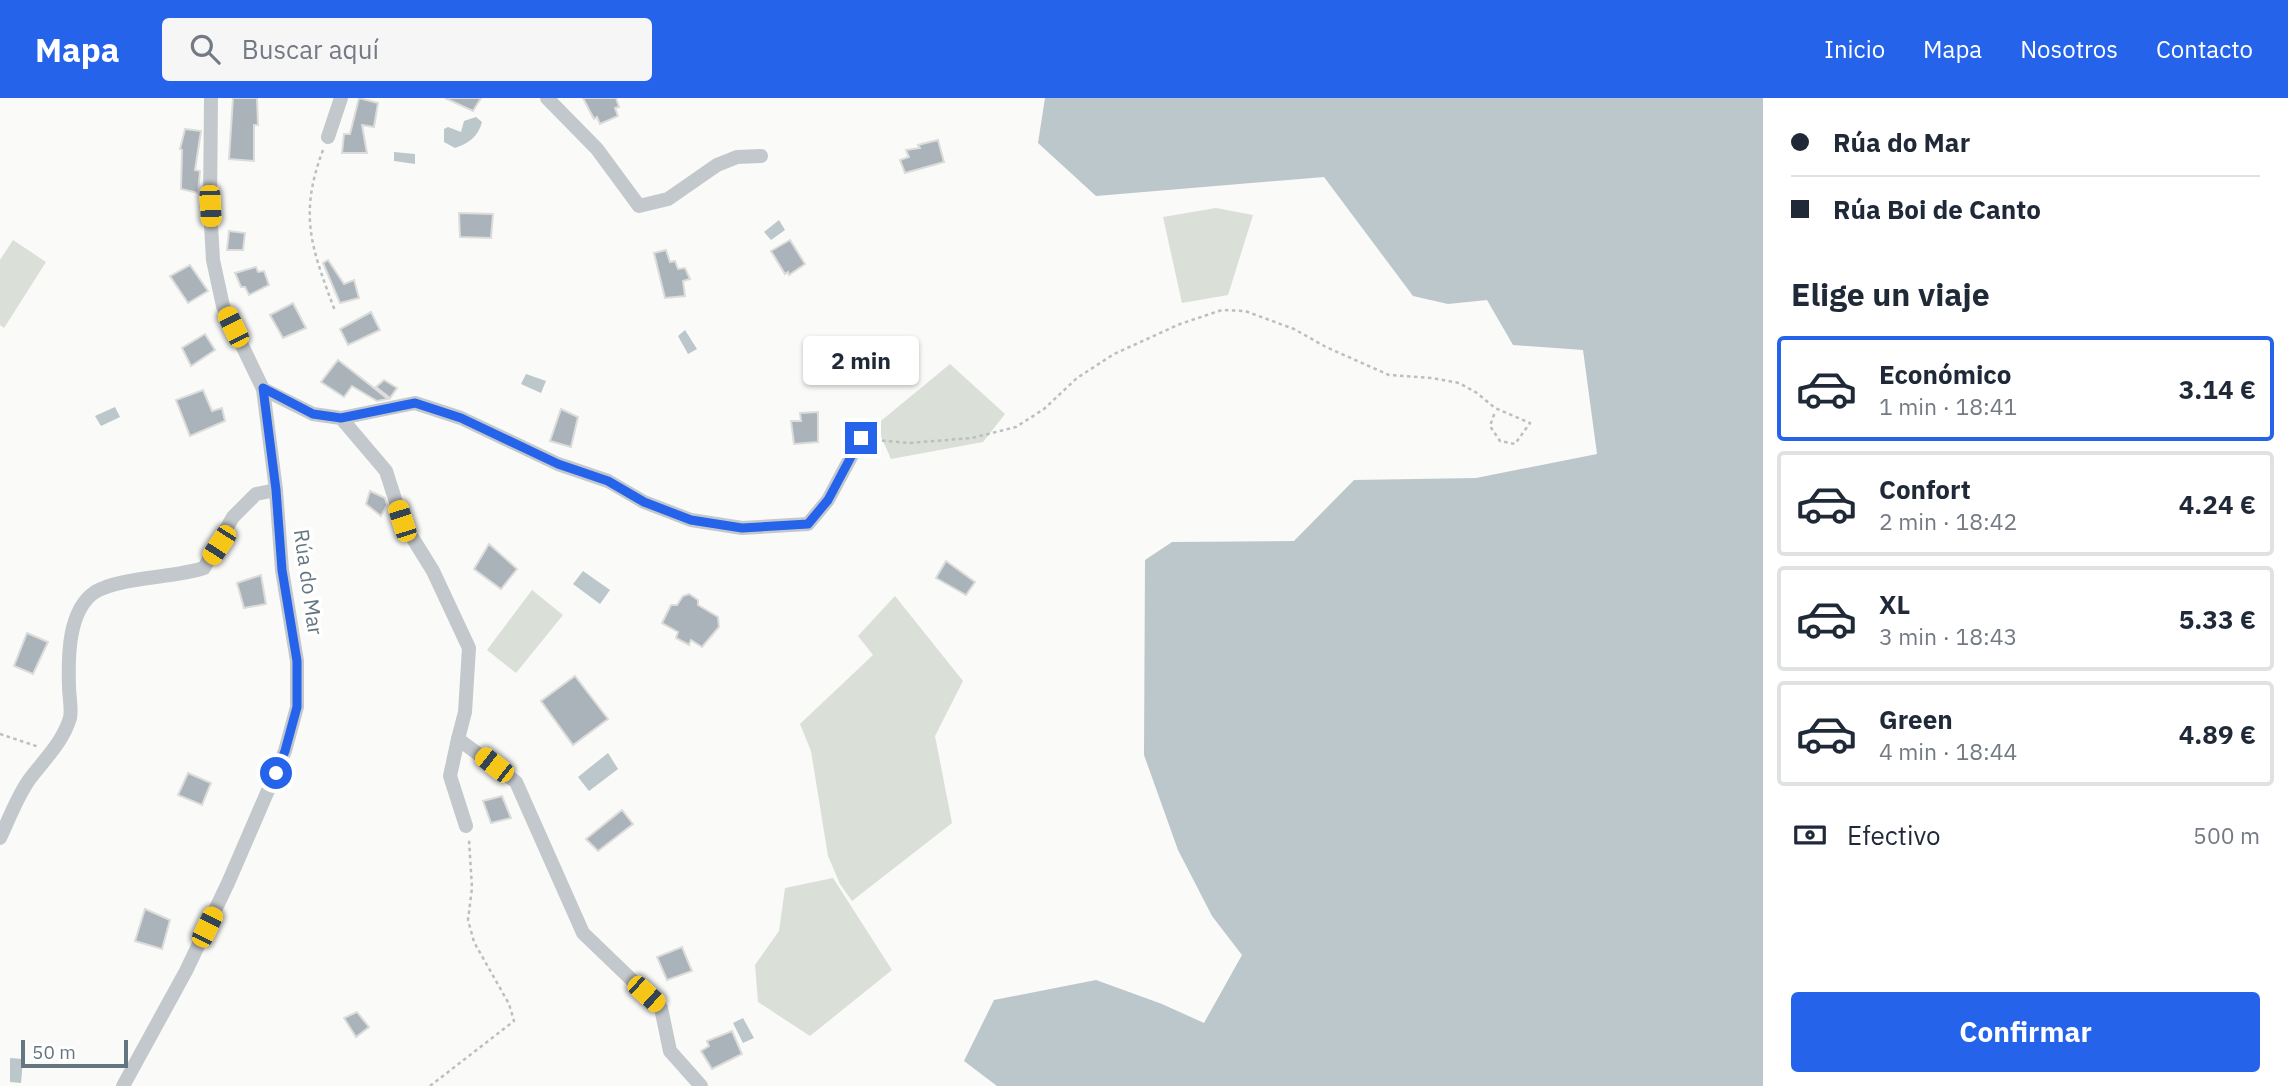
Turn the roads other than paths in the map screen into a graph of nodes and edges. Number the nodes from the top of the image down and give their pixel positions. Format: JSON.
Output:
{"nodes":[{"id":1,"x":211,"y":98,"type":"edge"},
{"id":2,"x":341,"y":98,"type":"edge"},
{"id":3,"x":547,"y":98,"type":"edge"},
{"id":4,"x":328,"y":138,"type":"road end"},
{"id":5,"x":761,"y":156,"type":"dead end"},
{"id":6,"x":263,"y":388,"type":"junction"},
{"id":7,"x":341,"y":418,"type":"junction"},
{"id":8,"x":861,"y":438,"type":"road end"},
{"id":9,"x":276,"y":490,"type":"junction"},
{"id":10,"x":458,"y":739,"type":"junction"},
{"id":11,"x":466,"y":826,"type":"road end"},
{"id":12,"x":0,"y":838,"type":"edge"},
{"id":13,"x":123,"y":1086,"type":"edge"},
{"id":14,"x":701,"y":1086,"type":"edge"}],
"edges":[{"from":1,"to":6,"type":"street","name":"Rúa do Mar"},
{"from":2,"to":4,"type":"street"},
{"from":3,"to":5,"type":"street"},
{"from":6,"to":7,"type":"street"},
{"from":6,"to":9,"type":"street","name":"Rúa do Mar"},
{"from":7,"to":8,"type":"street"},
{"from":7,"to":10,"type":"street"},
{"from":9,"to":12,"type":"street"},
{"from":9,"to":13,"type":"street","name":"Rúa do Mar"},
{"from":10,"to":11,"type":"street"},
{"from":10,"to":14,"type":"street"}]}
